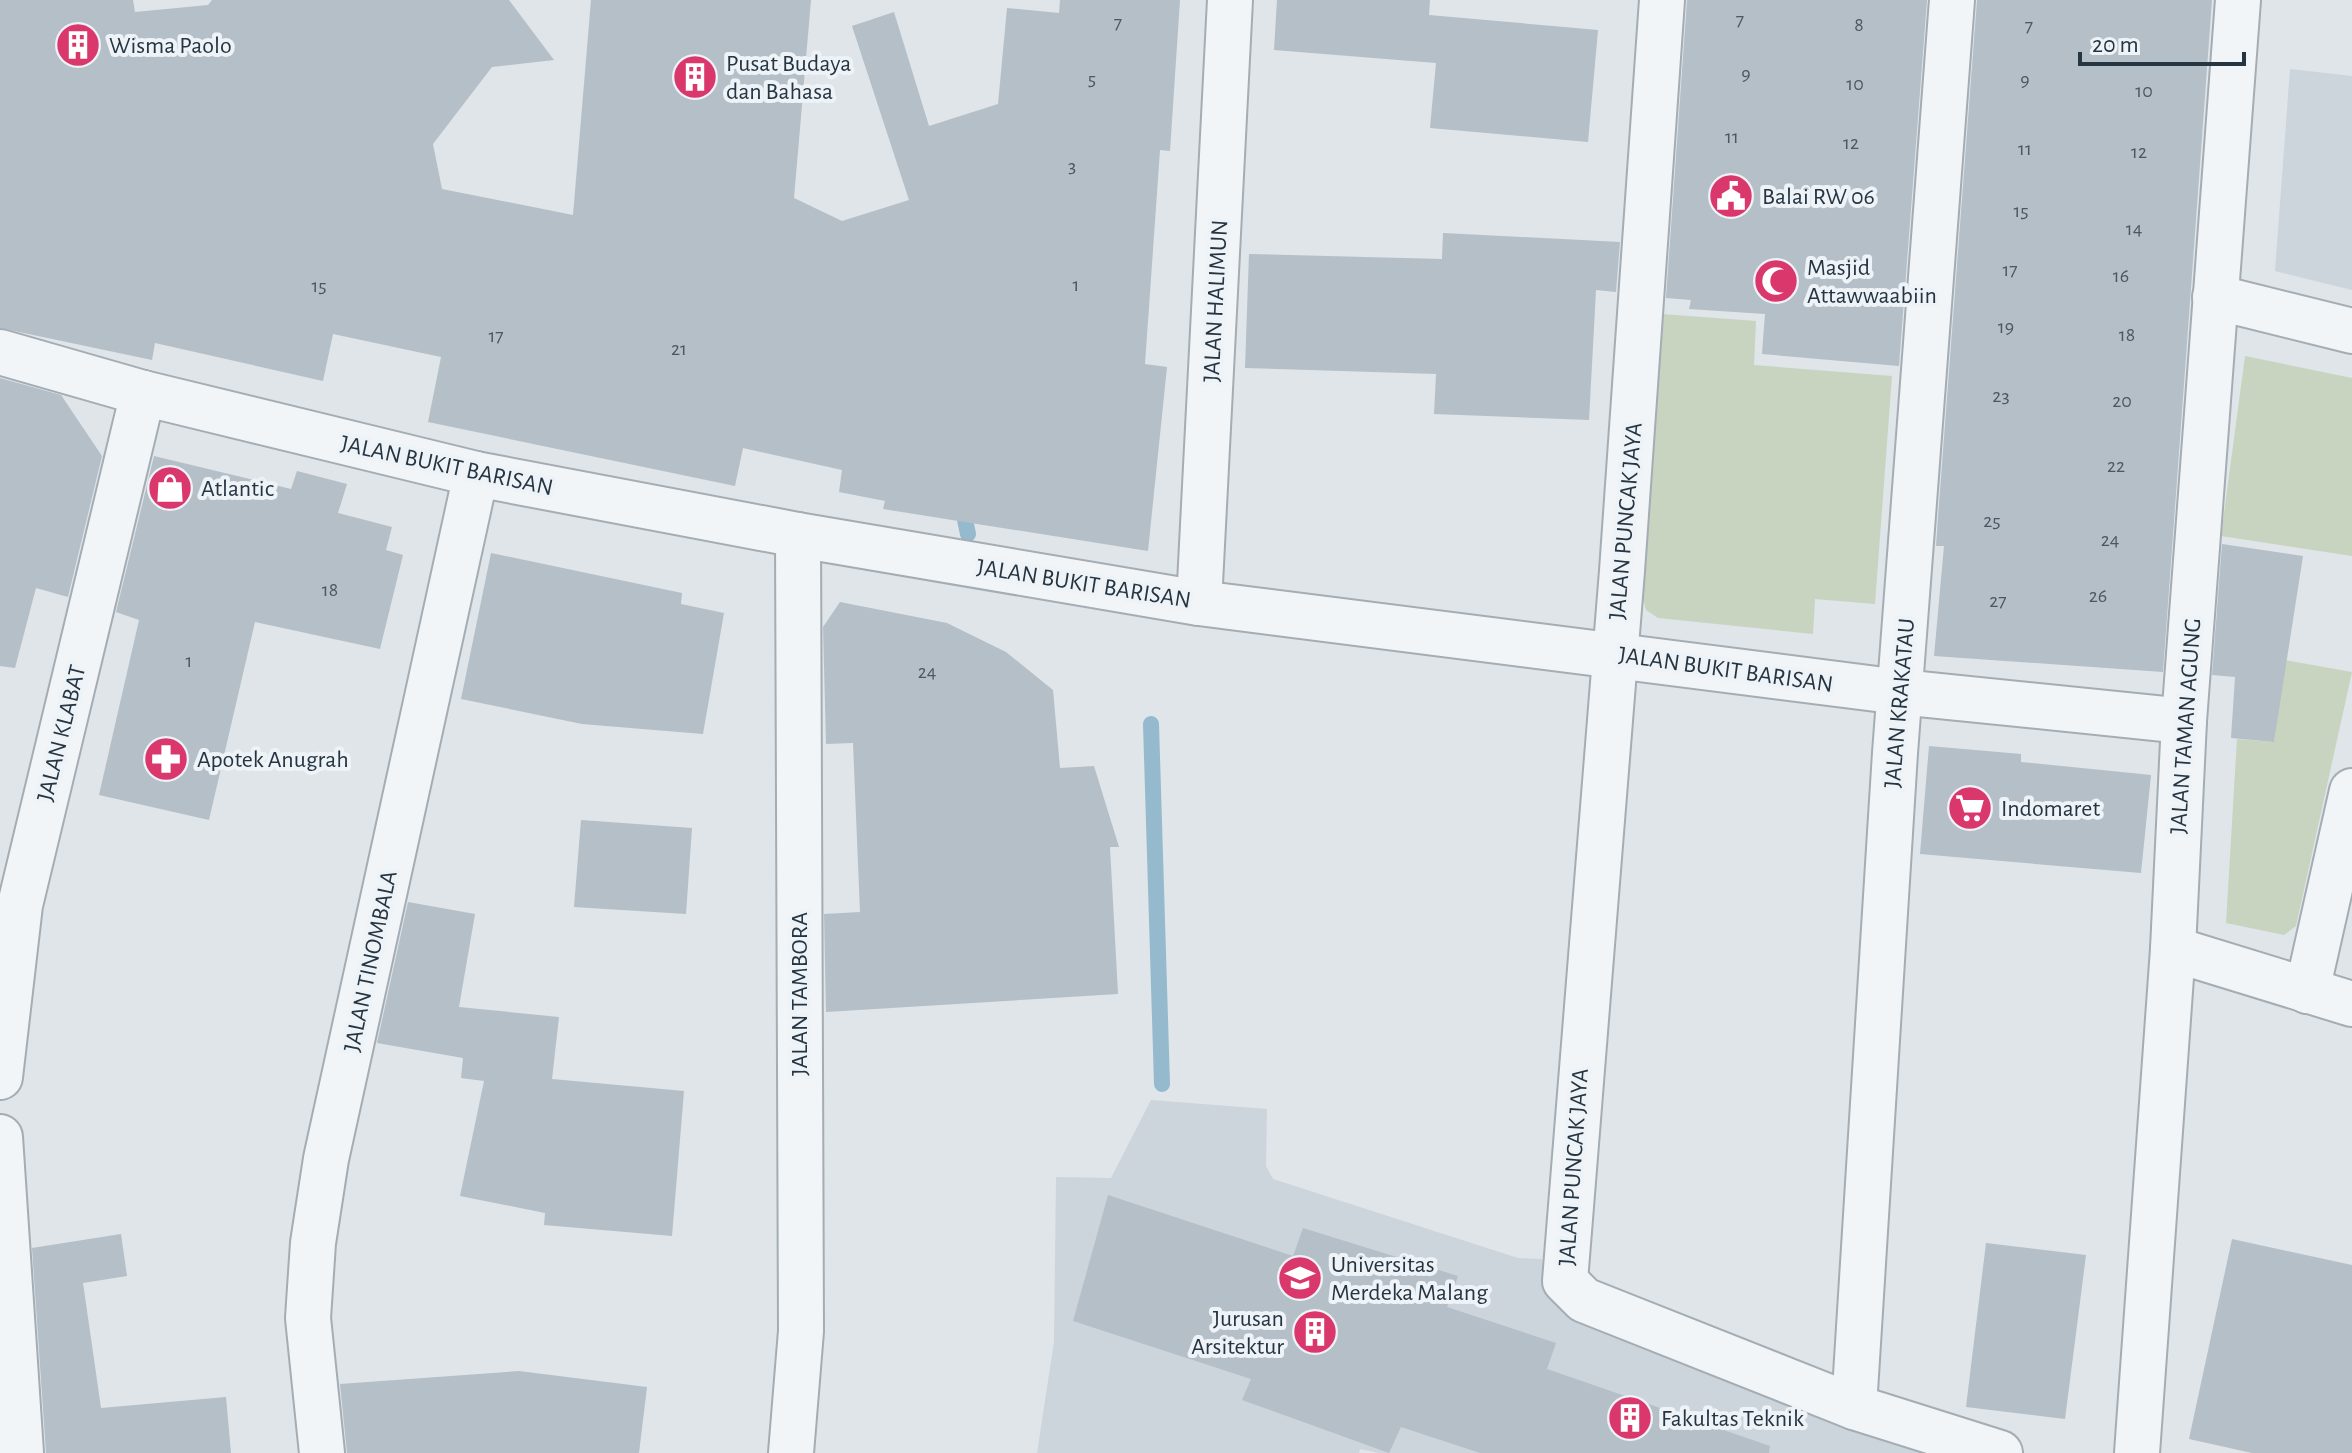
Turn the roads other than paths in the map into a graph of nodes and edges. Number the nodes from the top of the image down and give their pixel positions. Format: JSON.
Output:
{"nodes":[{"id":1,"x":1230,"y":0,"type":"edge"},
{"id":2,"x":1662,"y":0,"type":"edge"},
{"id":3,"x":1952,"y":0,"type":"edge"},
{"id":4,"x":2238,"y":0,"type":"edge"},
{"id":5,"x":2215,"y":297,"type":"junction"},
{"id":6,"x":2352,"y":331,"type":"edge"},
{"id":7,"x":0,"y":352,"type":"edge"},
{"id":8,"x":143,"y":393,"type":"junction"},
{"id":9,"x":476,"y":474,"type":"junction"},
{"id":10,"x":798,"y":535,"type":"junction"},
{"id":11,"x":1199,"y":603,"type":"junction"},
{"id":12,"x":1614,"y":654,"type":"junction"},
{"id":13,"x":1900,"y":692,"type":"junction"},
{"id":14,"x":2184,"y":721,"type":"junction"},
{"id":15,"x":2352,"y":791,"type":"edge"},
{"id":16,"x":2173,"y":949,"type":"junction"},
{"id":17,"x":2307,"y":991,"type":"junction"},
{"id":18,"x":2352,"y":1004,"type":"edge"},
{"id":19,"x":0,"y":1077,"type":"edge"},
{"id":20,"x":0,"y":1137,"type":"edge"},
{"id":21,"x":1854,"y":1407,"type":"junction"},
{"id":22,"x":21,"y":1453,"type":"edge"},
{"id":23,"x":322,"y":1453,"type":"edge"},
{"id":24,"x":791,"y":1453,"type":"edge"},
{"id":25,"x":2000,"y":1453,"type":"edge"},
{"id":26,"x":2137,"y":1453,"type":"edge"}],
"edges":[{"from":1,"to":11,"type":"street","name":"JALAN HALIMUN"},
{"from":2,"to":12,"type":"street","name":"JALAN PUNCAK JAYA"},
{"from":3,"to":13,"type":"street","name":"JALAN KRAKATAU"},
{"from":4,"to":5,"type":"street","name":"JALAN TAMAN AGUNG"},
{"from":5,"to":6,"type":"street"},
{"from":5,"to":14,"type":"street","name":"JALAN TAMAN AGUNG"},
{"from":7,"to":8,"type":"street","name":"JALAN BUKIT BARISAN"},
{"from":8,"to":9,"type":"street","name":"JALAN BUKIT BARISAN"},
{"from":8,"to":19,"type":"street","name":"JALAN KLABAT"},
{"from":9,"to":10,"type":"street","name":"JALAN BUKIT BARISAN"},
{"from":9,"to":23,"type":"street","name":"JALAN TINOMBALA"},
{"from":10,"to":11,"type":"street","name":"JALAN BUKIT BARISAN"},
{"from":10,"to":24,"type":"street","name":"JALAN TAMBORA"},
{"from":11,"to":12,"type":"street","name":"JALAN BUKIT BARISAN"},
{"from":12,"to":13,"type":"street","name":"JALAN BUKIT BARISAN"},
{"from":12,"to":21,"type":"street","name":"JALAN PUNCAK JAYA"},
{"from":13,"to":14,"type":"street","name":"JALAN BUKIT BARISAN"},
{"from":13,"to":21,"type":"street","name":"JALAN KRAKATAU"},
{"from":14,"to":16,"type":"street","name":"JALAN TAMAN AGUNG"},
{"from":15,"to":17,"type":"street"},
{"from":16,"to":17,"type":"street"},
{"from":16,"to":26,"type":"street","name":"JALAN TAMAN AGUNG"},
{"from":17,"to":18,"type":"street"},
{"from":20,"to":22,"type":"street"},
{"from":21,"to":25,"type":"street"}]}
